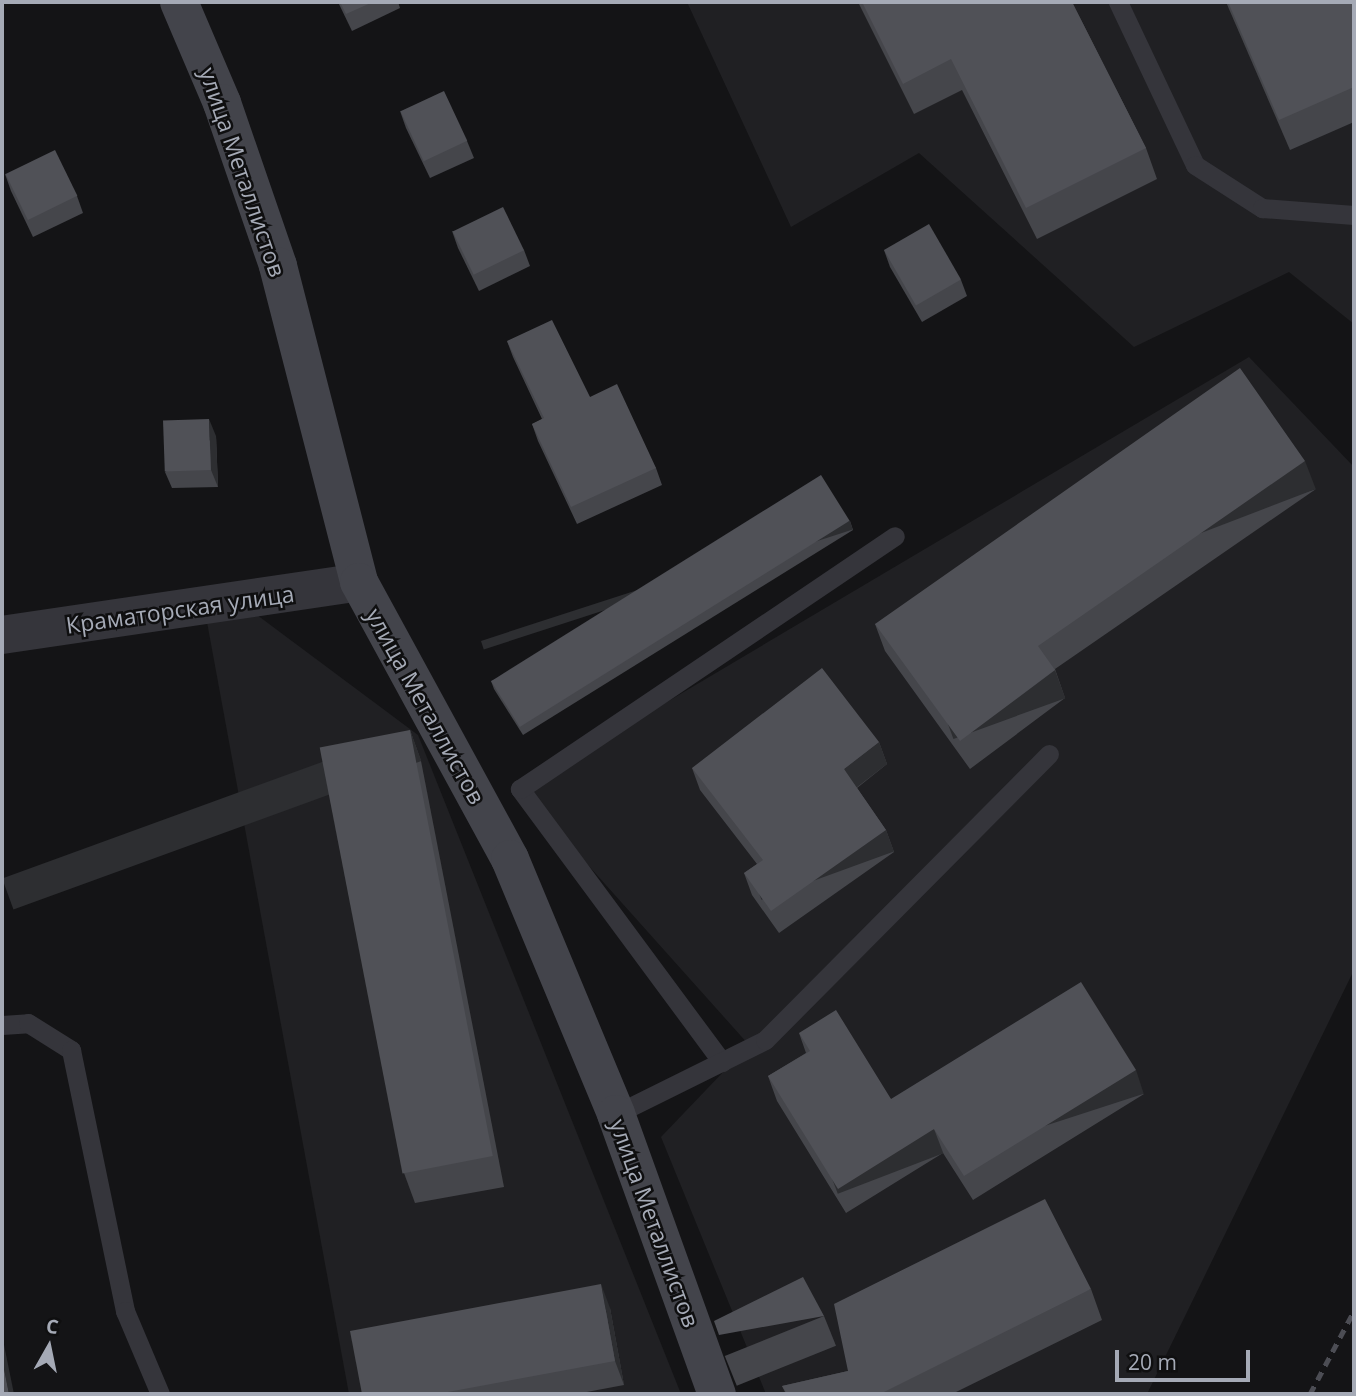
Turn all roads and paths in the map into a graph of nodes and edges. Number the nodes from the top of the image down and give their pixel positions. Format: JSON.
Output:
{"nodes":[{"id":1,"x":179,"y":2,"type":"edge"},
{"id":2,"x":1118,"y":2,"type":"edge"},
{"id":3,"x":1354,"y":215,"type":"edge"},
{"id":4,"x":895,"y":536,"type":"dead end"},
{"id":5,"x":359,"y":582,"type":"junction"},
{"id":6,"x":2,"y":635,"type":"edge"},
{"id":7,"x":1049,"y":754,"type":"dead end"},
{"id":8,"x":2,"y":1025,"type":"edge"},
{"id":9,"x":722,"y":1062,"type":"junction"},
{"id":10,"x":616,"y":1114,"type":"junction"},
{"id":11,"x":160,"y":1394,"type":"edge"},
{"id":12,"x":717,"y":1394,"type":"edge"}],
"edges":[{"from":1,"to":5,"type":"street","name":"улица Металлистов"},
{"from":2,"to":3,"type":"lane"},
{"from":4,"to":9,"type":"lane"},
{"from":5,"to":6,"type":"street","name":"Краматорская улица"},
{"from":5,"to":10,"type":"street","name":"улица Металлистов"},
{"from":7,"to":9,"type":"lane"},
{"from":8,"to":11,"type":"lane"},
{"from":9,"to":10,"type":"lane"},
{"from":10,"to":12,"type":"street","name":"улица Металлистов"}]}
